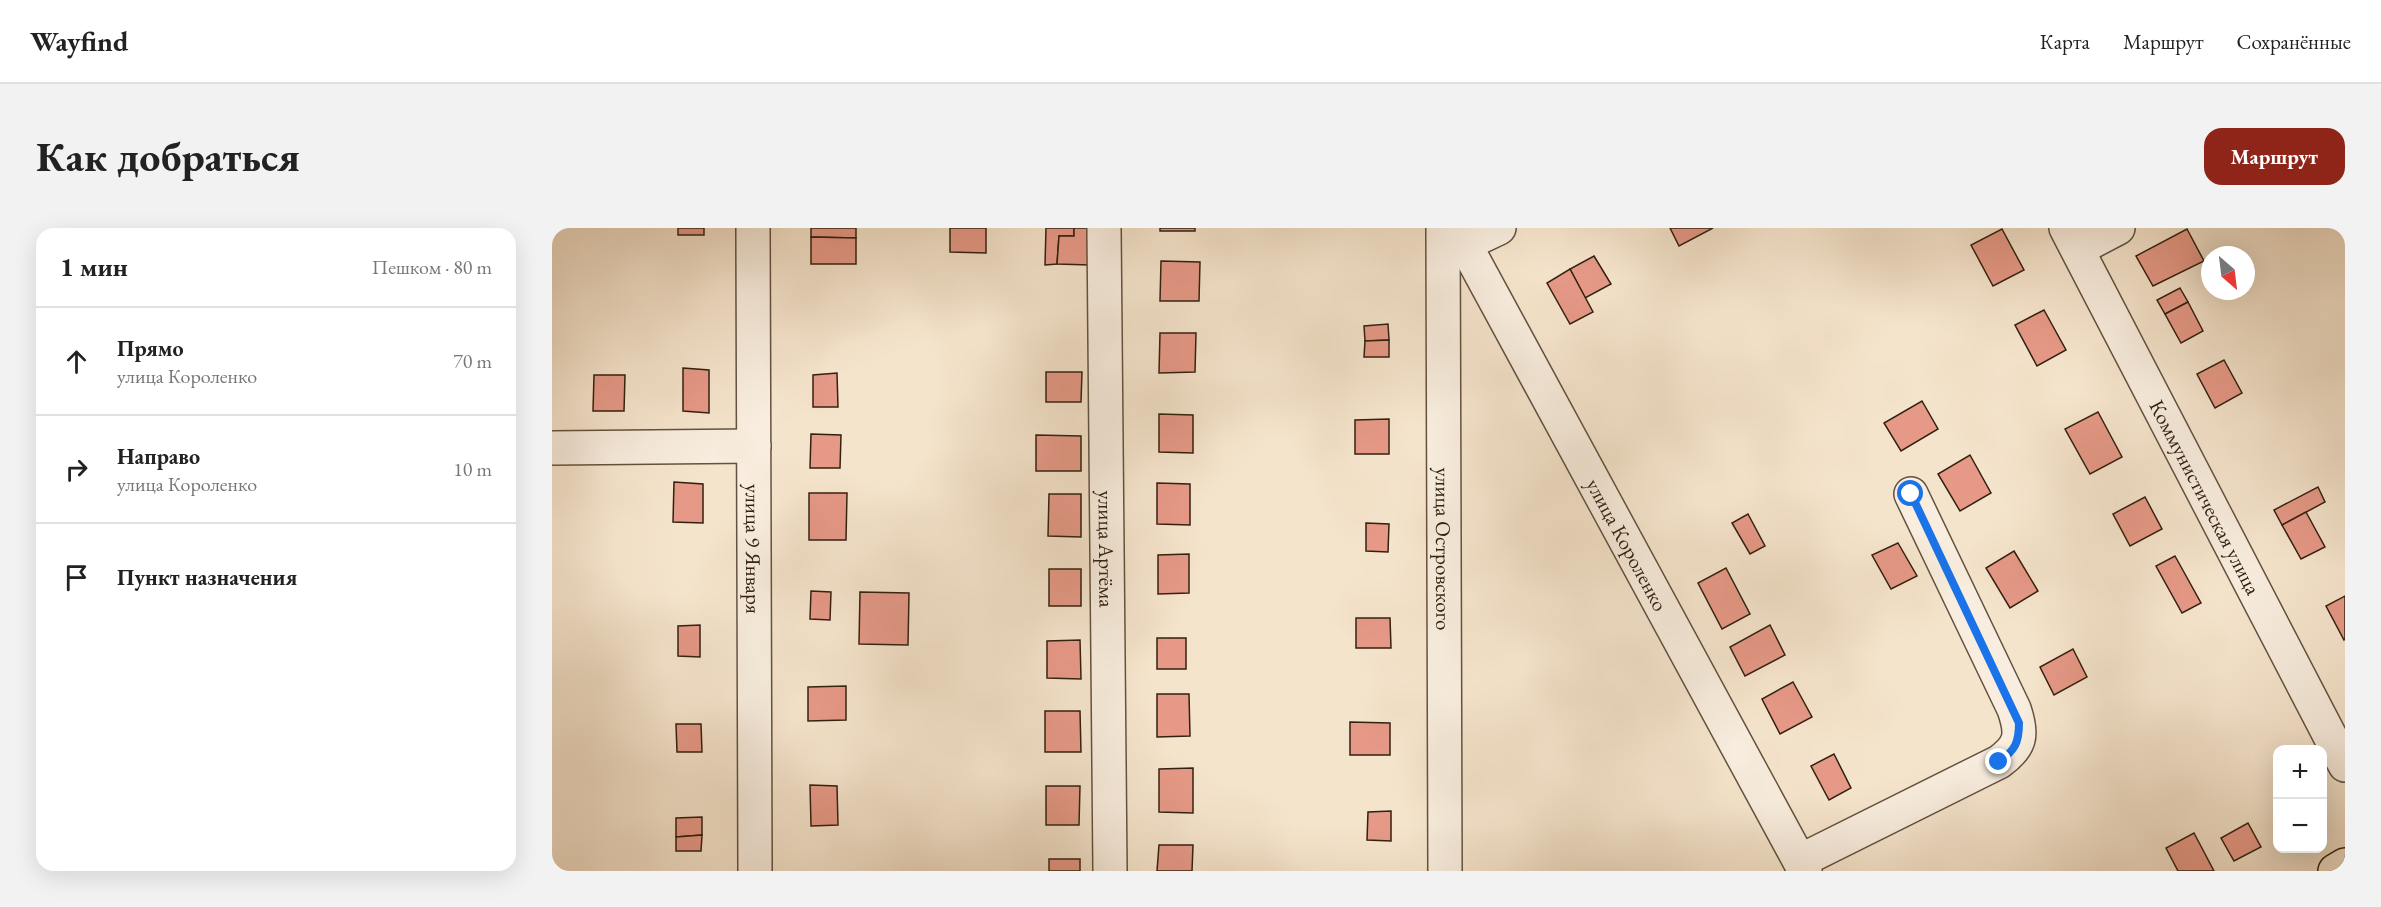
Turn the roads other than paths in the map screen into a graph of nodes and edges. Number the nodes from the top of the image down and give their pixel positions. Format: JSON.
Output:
{"nodes":[{"id":1,"x":753,"y":228,"type":"edge"},
{"id":2,"x":1104,"y":228,"type":"edge"},
{"id":3,"x":1499,"y":228,"type":"edge"},
{"id":4,"x":2118,"y":228,"type":"edge"},
{"id":5,"x":1454,"y":233,"type":"edge"},
{"id":6,"x":2072,"y":239,"type":"edge"},
{"id":7,"x":754,"y":446,"type":"junction"},
{"id":8,"x":552,"y":448,"type":"edge"},
{"id":9,"x":1911,"y":494,"type":"dead end"},
{"id":10,"x":2345,"y":765,"type":"edge"},
{"id":11,"x":1802,"y":866,"type":"edge"},
{"id":12,"x":2345,"y":866,"type":"edge"},
{"id":13,"x":755,"y":871,"type":"edge"},
{"id":14,"x":1110,"y":871,"type":"edge"},
{"id":15,"x":1445,"y":871,"type":"edge"},
{"id":16,"x":2335,"y":871,"type":"edge"}],
"edges":[{"from":1,"to":7,"type":"street","name":"улица 9 Января"},
{"from":2,"to":14,"type":"street","name":"улица Артёма"},
{"from":3,"to":5,"type":"street"},
{"from":4,"to":6,"type":"street"},
{"from":5,"to":11,"type":"street","name":"улица Короленко"},
{"from":5,"to":15,"type":"street","name":"улица Островского"},
{"from":6,"to":10,"type":"street","name":"Коммунистическая улица"},
{"from":7,"to":8,"type":"street"},
{"from":7,"to":13,"type":"street","name":"улица 9 Января"},
{"from":9,"to":11,"type":"street","name":"улица Короленко"},
{"from":12,"to":16,"type":"main road"}]}
